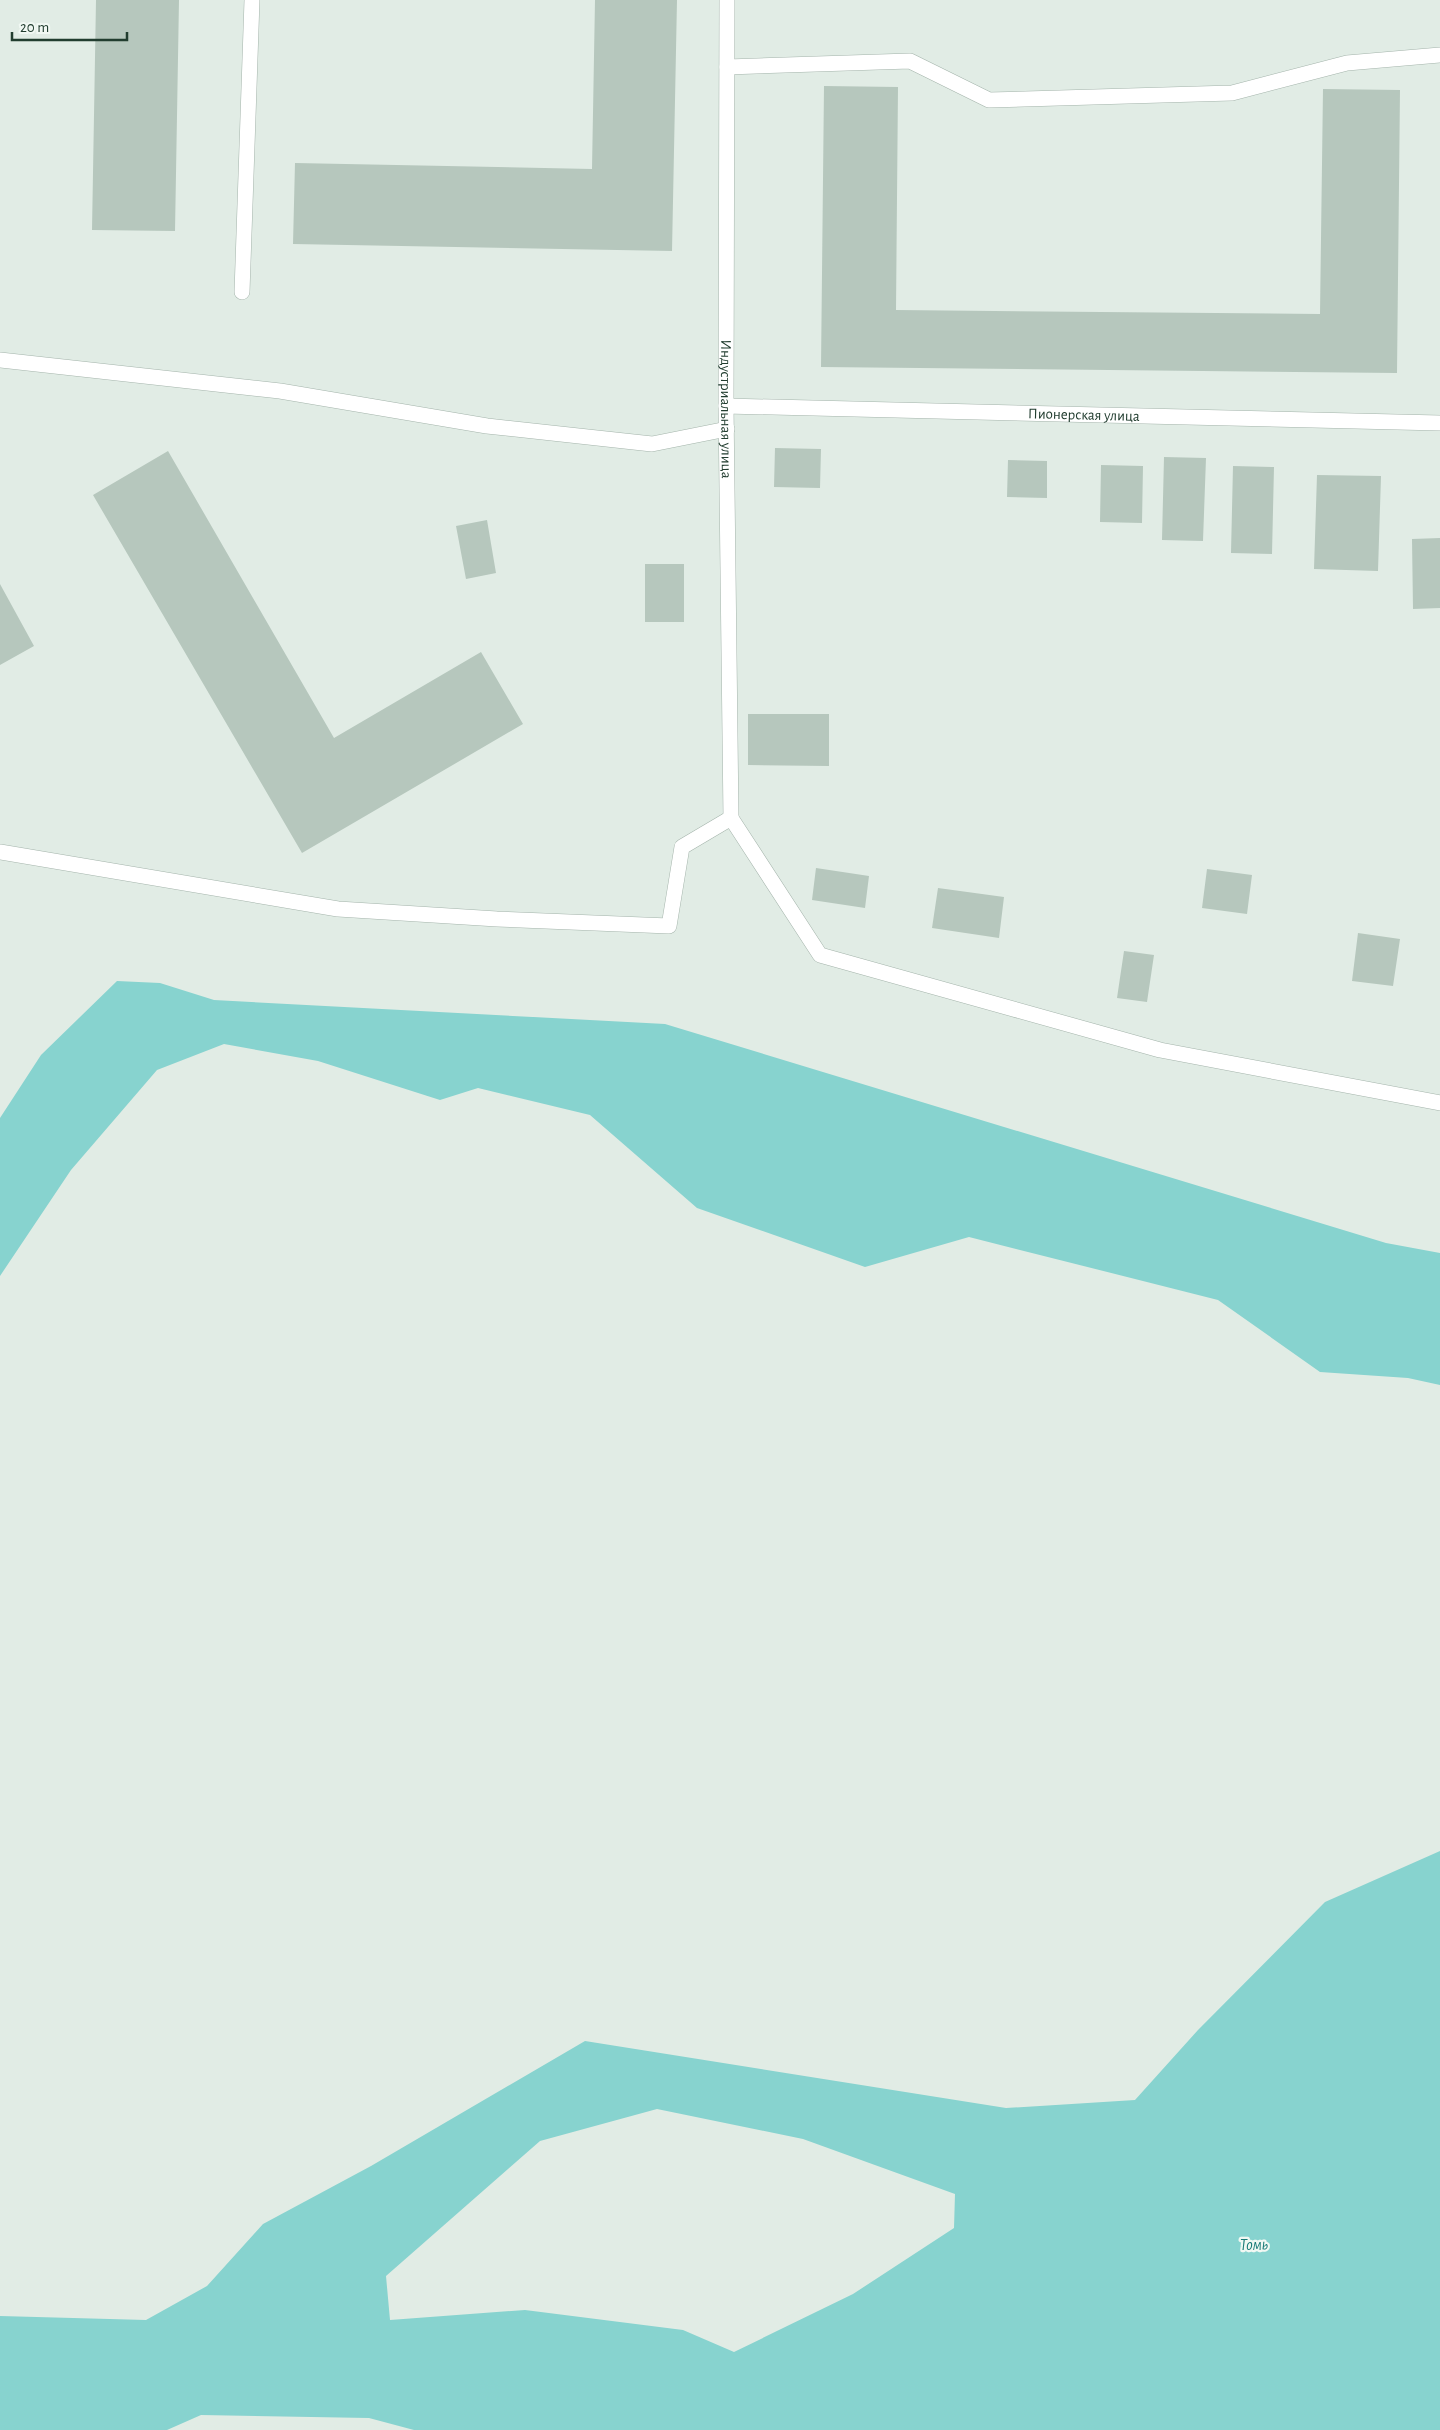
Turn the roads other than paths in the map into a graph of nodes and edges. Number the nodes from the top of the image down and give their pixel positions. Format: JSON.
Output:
{"nodes":[{"id":1,"x":252,"y":0,"type":"edge"},
{"id":2,"x":727,"y":0,"type":"edge"},
{"id":3,"x":1440,"y":54,"type":"edge"},
{"id":4,"x":727,"y":67,"type":"junction"},
{"id":5,"x":242,"y":292,"type":"dead end"},
{"id":6,"x":0,"y":360,"type":"edge"},
{"id":7,"x":726,"y":406,"type":"junction"},
{"id":8,"x":1440,"y":423,"type":"edge"},
{"id":9,"x":727,"y":429,"type":"junction"},
{"id":10,"x":731,"y":818,"type":"junction"},
{"id":11,"x":0,"y":852,"type":"edge"},
{"id":12,"x":1440,"y":1103,"type":"edge"}],
"edges":[{"from":1,"to":5,"type":"street"},
{"from":2,"to":4,"type":"street","name":"Индустриальная улица"},
{"from":3,"to":4,"type":"street"},
{"from":4,"to":7,"type":"street","name":"Индустриальная улица"},
{"from":6,"to":9,"type":"street"},
{"from":7,"to":8,"type":"street","name":"Пионерская улица"},
{"from":7,"to":9,"type":"street","name":"Индустриальная улица"},
{"from":9,"to":10,"type":"street","name":"Индустриальная улица"},
{"from":10,"to":11,"type":"street"},
{"from":10,"to":12,"type":"street"}]}
